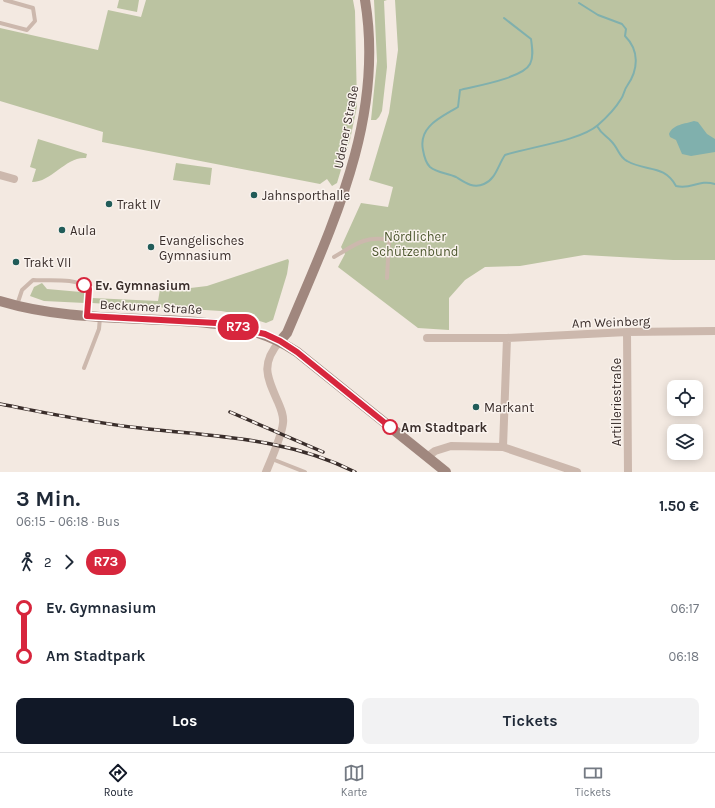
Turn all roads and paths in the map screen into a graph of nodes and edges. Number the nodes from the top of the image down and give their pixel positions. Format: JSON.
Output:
{"nodes":[{"id":1,"x":5,"y":0,"type":"edge"},
{"id":2,"x":365,"y":0,"type":"edge"},
{"id":3,"x":0,"y":23,"type":"edge"},
{"id":4,"x":0,"y":175,"type":"edge"},
{"id":5,"x":14,"y":179,"type":"dead end"},
{"id":6,"x":334,"y":257,"type":"dead end"},
{"id":7,"x":387,"y":278,"type":"dead end"},
{"id":8,"x":0,"y":300,"type":"edge"},
{"id":9,"x":17,"y":306,"type":"junction"},
{"id":10,"x":87,"y":316,"type":"junction"},
{"id":11,"x":100,"y":317,"type":"junction"},
{"id":12,"x":715,"y":331,"type":"edge"},
{"id":13,"x":628,"y":332,"type":"junction"},
{"id":14,"x":427,"y":338,"type":"dead end"},
{"id":15,"x":507,"y":338,"type":"junction"},
{"id":16,"x":280,"y":341,"type":"junction"},
{"id":17,"x":84,"y":368,"type":"dead end"},
{"id":18,"x":503,"y":447,"type":"junction"},
{"id":19,"x":427,"y":457,"type":"junction"},
{"id":20,"x":271,"y":458,"type":"junction"},
{"id":21,"x":266,"y":472,"type":"edge"},
{"id":22,"x":305,"y":472,"type":"edge"},
{"id":23,"x":446,"y":472,"type":"edge"},
{"id":24,"x":577,"y":472,"type":"edge"},
{"id":25,"x":628,"y":472,"type":"edge"}],
"edges":[{"from":1,"to":3,"type":"lane"},
{"from":2,"to":16,"type":"main road","name":"Udener Straße"},
{"from":4,"to":5,"type":"street"},
{"from":6,"to":7,"type":"lane"},
{"from":8,"to":9,"type":"main road","name":"Beckumer Straße"},
{"from":9,"to":10,"type":"main road","name":"Beckumer Straße"},
{"from":9,"to":10,"type":"lane"},
{"from":10,"to":11,"type":"main road","name":"Beckumer Straße"},
{"from":11,"to":16,"type":"main road","name":"Beckumer Straße"},
{"from":11,"to":17,"type":"lane"},
{"from":12,"to":13,"type":"street","name":"Am Weinberg"},
{"from":13,"to":15,"type":"street","name":"Am Weinberg"},
{"from":13,"to":25,"type":"street","name":"Artilleriestraße"},
{"from":14,"to":15,"type":"street","name":"Am Weinberg"},
{"from":15,"to":18,"type":"street"},
{"from":16,"to":19,"type":"main road","name":"Beckumer Straße"},
{"from":16,"to":20,"type":"street"},
{"from":18,"to":19,"type":"street"},
{"from":18,"to":24,"type":"street"},
{"from":19,"to":23,"type":"main road","name":"Beckumer Straße"},
{"from":20,"to":21,"type":"street"},
{"from":20,"to":22,"type":"lane"}]}
